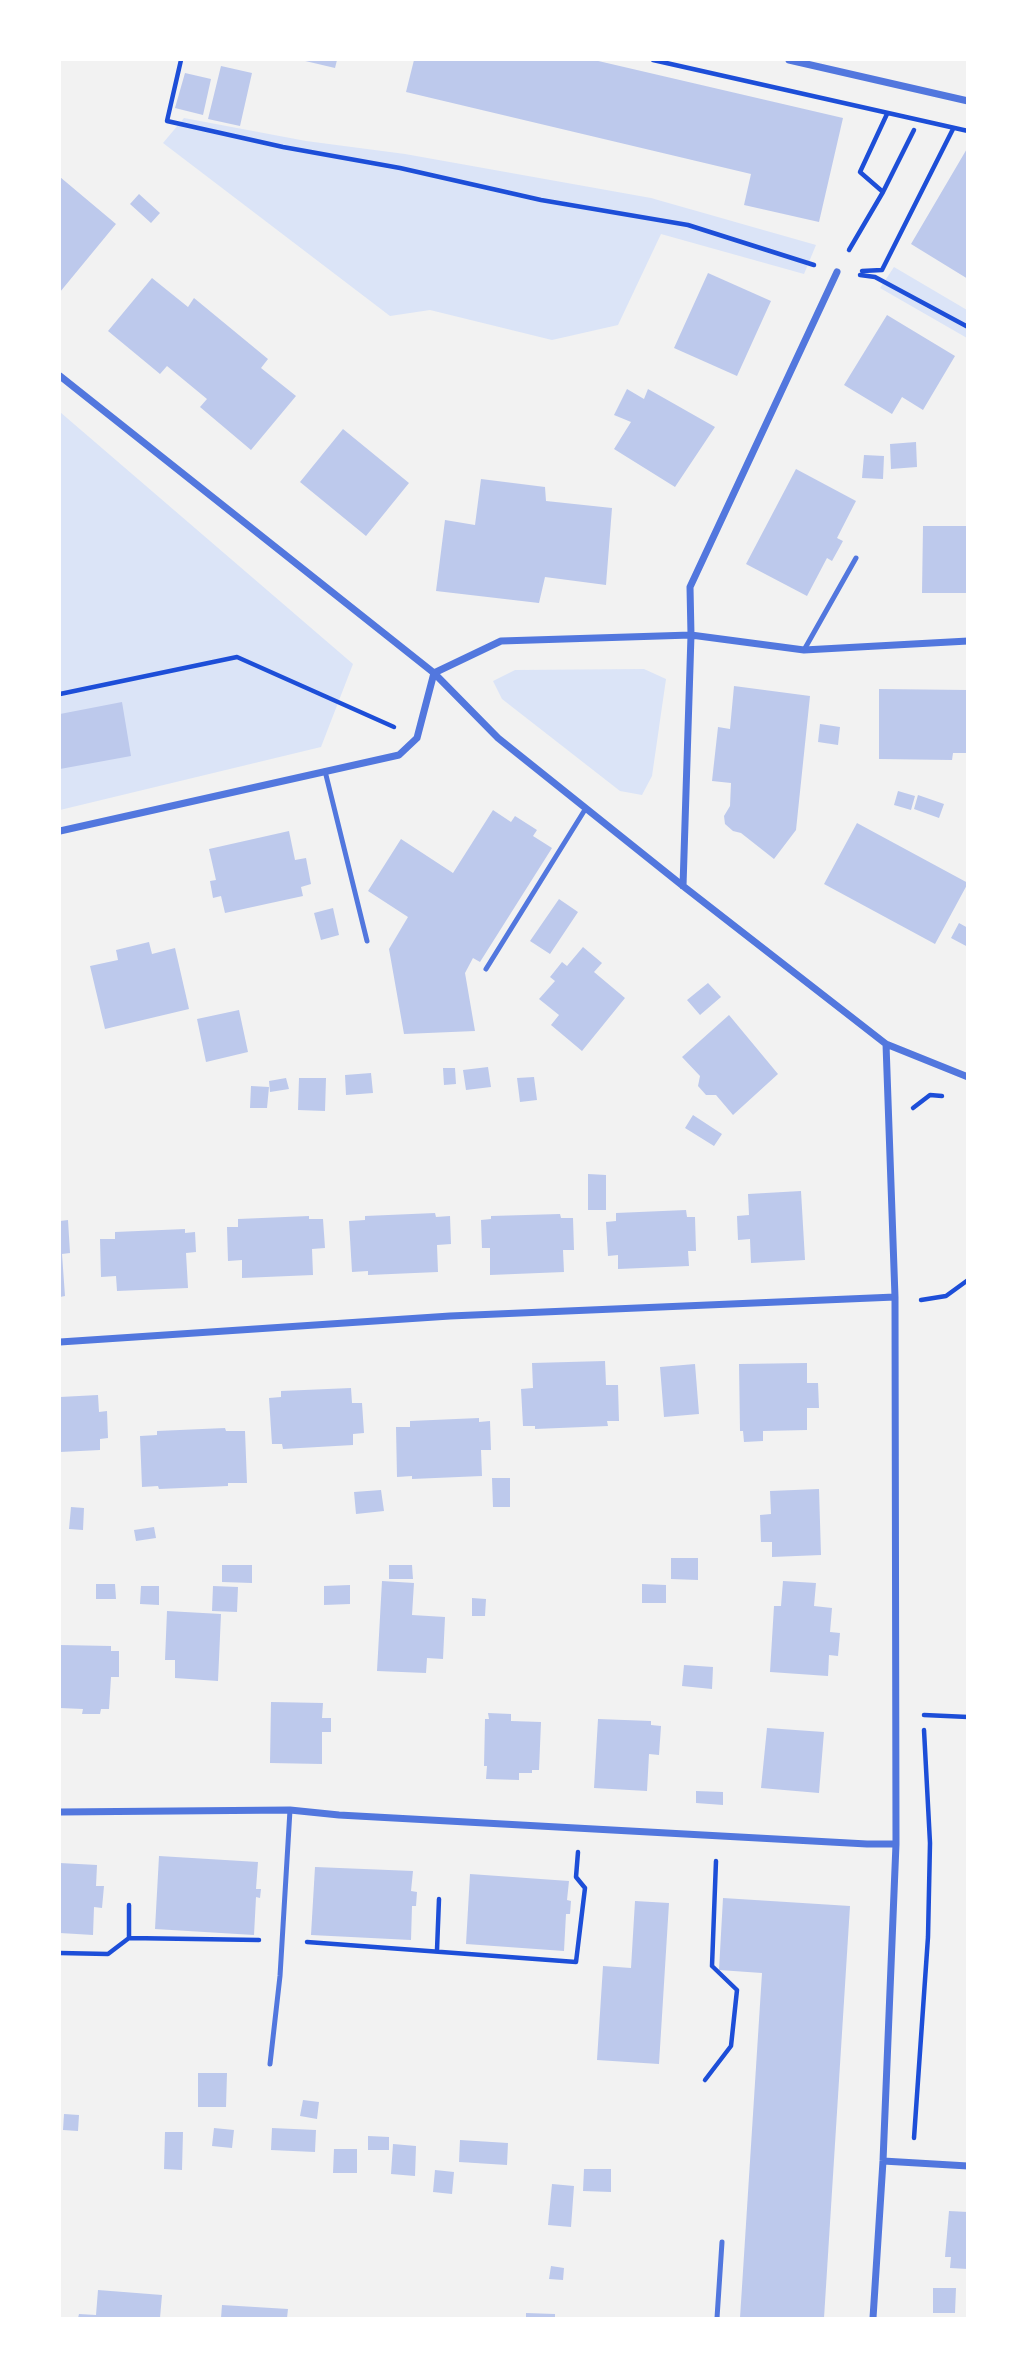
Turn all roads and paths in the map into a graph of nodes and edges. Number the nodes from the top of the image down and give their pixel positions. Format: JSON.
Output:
{"nodes":[{"id":1,"x":181,"y":60,"type":"edge"},
{"id":2,"x":653,"y":60,"type":"edge"},
{"id":3,"x":789,"y":60,"type":"edge"},
{"id":4,"x":968,"y":101,"type":"edge"},
{"id":5,"x":887,"y":114,"type":"junction"},
{"id":6,"x":953,"y":129,"type":"junction"},
{"id":7,"x":914,"y":130,"type":"dead end"},
{"id":8,"x":968,"y":131,"type":"edge"},
{"id":9,"x":883,"y":192,"type":"junction"},
{"id":10,"x":837,"y":272,"type":"junction"},
{"id":11,"x":968,"y":327,"type":"edge"},
{"id":12,"x":60,"y":376,"type":"edge"},
{"id":13,"x":856,"y":558,"type":"dead end"},
{"id":14,"x":691,"y":635,"type":"junction"},
{"id":15,"x":968,"y":641,"type":"edge"},
{"id":16,"x":804,"y":650,"type":"junction"},
{"id":17,"x":434,"y":673,"type":"junction"},
{"id":18,"x":60,"y":694,"type":"edge"},
{"id":19,"x":416,"y":738,"type":"junction"},
{"id":20,"x":325,"y":771,"type":"junction"},
{"id":21,"x":586,"y":808,"type":"junction"},
{"id":22,"x":60,"y":831,"type":"edge"},
{"id":23,"x":683,"y":886,"type":"junction"},
{"id":24,"x":367,"y":941,"type":"dead end"},
{"id":25,"x":486,"y":969,"type":"dead end"},
{"id":26,"x":886,"y":1044,"type":"junction"},
{"id":27,"x":968,"y":1077,"type":"edge"},
{"id":28,"x":968,"y":1280,"type":"edge"},
{"id":29,"x":895,"y":1297,"type":"junction"},
{"id":30,"x":913,"y":1301,"type":"dead end"},
{"id":31,"x":60,"y":1342,"type":"edge"},
{"id":32,"x":924,"y":1716,"type":"dead end"},
{"id":33,"x":968,"y":1717,"type":"edge"},
{"id":34,"x":290,"y":1810,"type":"junction"},
{"id":35,"x":60,"y":1812,"type":"edge"},
{"id":36,"x":580,"y":1828,"type":"junction"},
{"id":37,"x":717,"y":1836,"type":"junction"},
{"id":38,"x":896,"y":1844,"type":"junction"},
{"id":39,"x":439,"y":1899,"type":"dead end"},
{"id":40,"x":129,"y":1905,"type":"dead end"},
{"id":41,"x":129,"y":1938,"type":"junction"},
{"id":42,"x":282,"y":1941,"type":"junction"},
{"id":43,"x":437,"y":1950,"type":"junction"},
{"id":44,"x":60,"y":1954,"type":"edge"},
{"id":45,"x":270,"y":2064,"type":"dead end"},
{"id":46,"x":705,"y":2080,"type":"dead end"},
{"id":47,"x":883,"y":2161,"type":"junction"},
{"id":48,"x":968,"y":2165,"type":"edge"},
{"id":49,"x":722,"y":2242,"type":"dead end"},
{"id":50,"x":717,"y":2319,"type":"edge"},
{"id":51,"x":873,"y":2319,"type":"edge"}],
"edges":[{"from":1,"to":10,"type":"path"},
{"from":2,"to":5,"type":"path"},
{"from":3,"to":4,"type":"street"},
{"from":5,"to":6,"type":"path"},
{"from":5,"to":9,"type":"path"},
{"from":6,"to":8,"type":"path"},
{"from":6,"to":10,"type":"path"},
{"from":7,"to":9,"type":"path"},
{"from":9,"to":10,"type":"path"},
{"from":10,"to":11,"type":"path"},
{"from":10,"to":14,"type":"street"},
{"from":12,"to":17,"type":"street"},
{"from":13,"to":16,"type":"lane"},
{"from":14,"to":16,"type":"street"},
{"from":14,"to":17,"type":"street"},
{"from":14,"to":23,"type":"street"},
{"from":15,"to":16,"type":"street"},
{"from":17,"to":19,"type":"street"},
{"from":17,"to":21,"type":"street"},
{"from":18,"to":19,"type":"path"},
{"from":19,"to":20,"type":"street"},
{"from":20,"to":22,"type":"street"},
{"from":20,"to":24,"type":"lane"},
{"from":21,"to":23,"type":"street"},
{"from":21,"to":25,"type":"lane"},
{"from":23,"to":26,"type":"street"},
{"from":26,"to":27,"type":"street"},
{"from":26,"to":29,"type":"street"},
{"from":28,"to":30,"type":"path"},
{"from":29,"to":31,"type":"street"},
{"from":29,"to":38,"type":"street"},
{"from":32,"to":33,"type":"path"},
{"from":34,"to":35,"type":"street"},
{"from":34,"to":36,"type":"street"},
{"from":34,"to":42,"type":"lane"},
{"from":36,"to":37,"type":"street"},
{"from":36,"to":43,"type":"path"},
{"from":37,"to":38,"type":"street"},
{"from":37,"to":46,"type":"path"},
{"from":38,"to":47,"type":"street"},
{"from":39,"to":43,"type":"path"},
{"from":40,"to":41,"type":"path"},
{"from":41,"to":42,"type":"path"},
{"from":41,"to":44,"type":"path"},
{"from":42,"to":43,"type":"path"},
{"from":42,"to":45,"type":"lane"},
{"from":47,"to":48,"type":"street"},
{"from":47,"to":51,"type":"street"},
{"from":49,"to":50,"type":"lane"}]}
